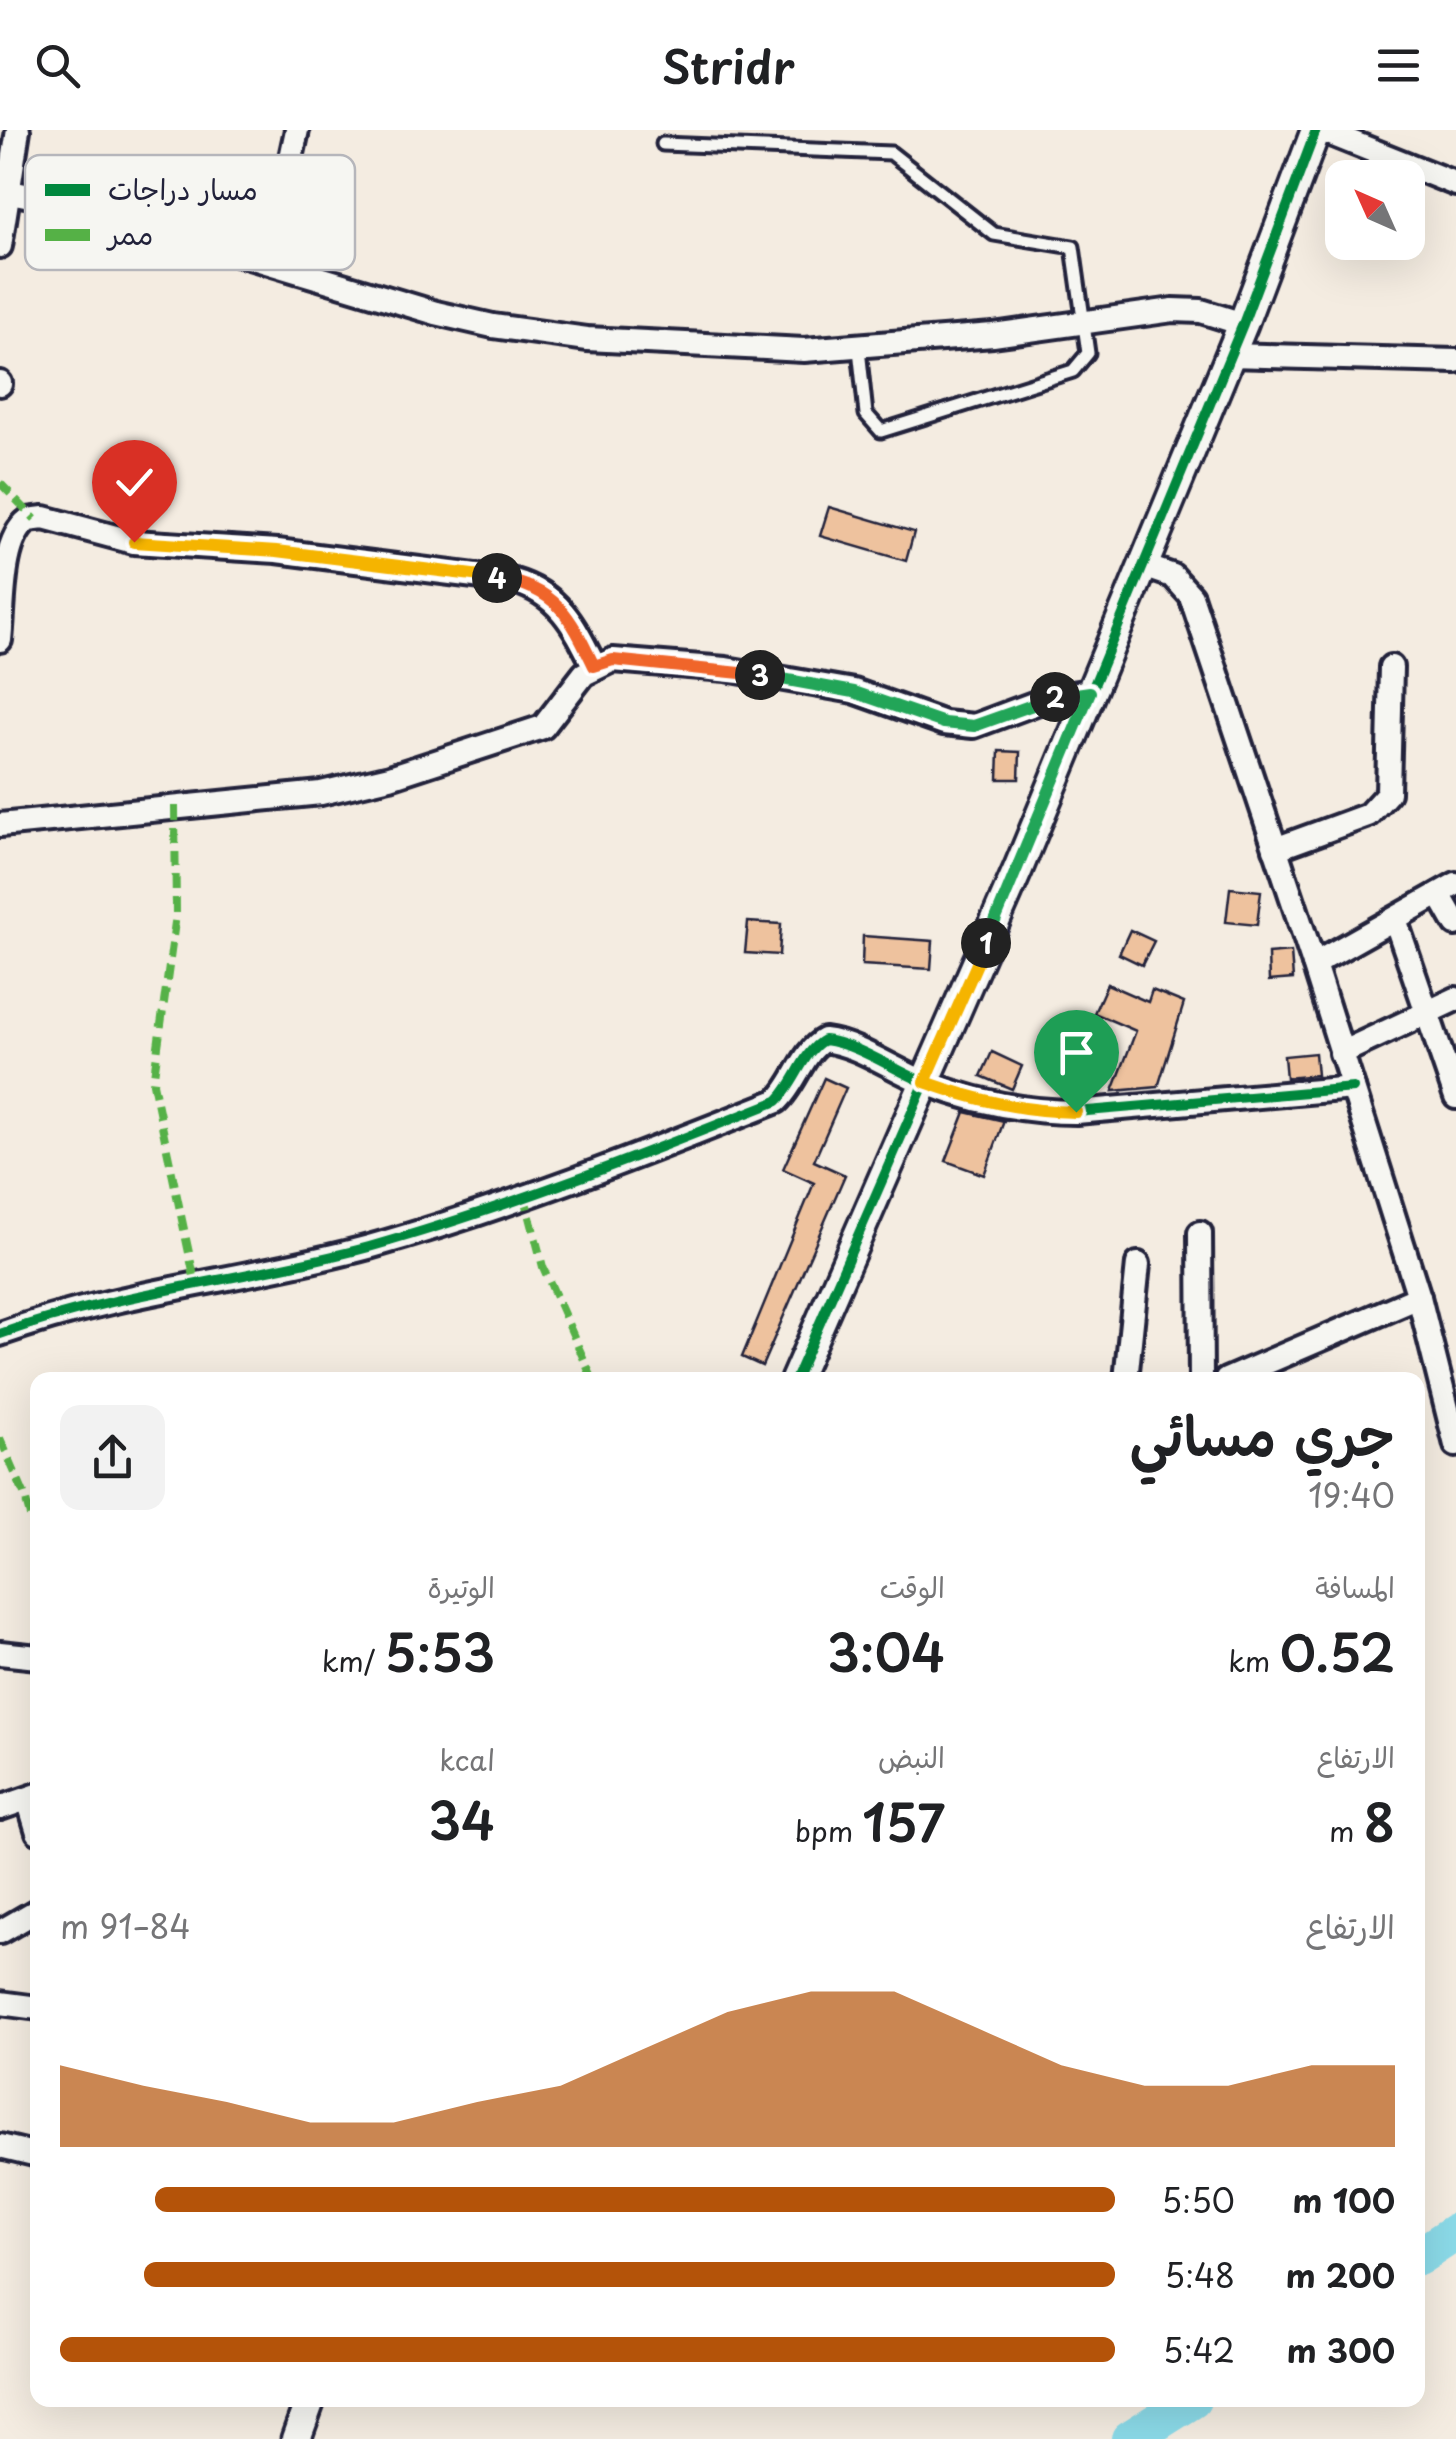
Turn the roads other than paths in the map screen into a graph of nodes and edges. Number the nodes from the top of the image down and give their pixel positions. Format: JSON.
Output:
{"nodes":[{"id":1,"x":18,"y":130,"type":"edge"},
{"id":2,"x":297,"y":130,"type":"edge"},
{"id":3,"x":1318,"y":130,"type":"edge"},
{"id":4,"x":662,"y":144,"type":"dead end"},
{"id":5,"x":291,"y":155,"type":"edge"},
{"id":6,"x":1456,"y":184,"type":"edge"},
{"id":7,"x":5,"y":191,"type":"edge"},
{"id":8,"x":0,"y":246,"type":"edge"},
{"id":9,"x":302,"y":270,"type":"edge"},
{"id":10,"x":1086,"y":320,"type":"junction"},
{"id":11,"x":1242,"y":324,"type":"junction"},
{"id":12,"x":859,"y":349,"type":"junction"},
{"id":13,"x":1229,"y":355,"type":"junction"},
{"id":14,"x":1456,"y":361,"type":"edge"},
{"id":15,"x":1141,"y":565,"type":"junction"},
{"id":16,"x":0,"y":640,"type":"edge"},
{"id":17,"x":594,"y":666,"type":"junction"},
{"id":18,"x":1391,"y":667,"type":"dead end"},
{"id":19,"x":1090,"y":692,"type":"junction"},
{"id":20,"x":0,"y":825,"type":"edge"},
{"id":21,"x":1275,"y":850,"type":"junction"},
{"id":22,"x":1447,"y":889,"type":"edge"},
{"id":23,"x":1395,"y":919,"type":"junction"},
{"id":24,"x":1456,"y":924,"type":"edge"},
{"id":25,"x":1314,"y":964,"type":"junction"},
{"id":26,"x":1456,"y":998,"type":"edge"},
{"id":27,"x":1428,"y":1012,"type":"junction"},
{"id":28,"x":1342,"y":1054,"type":"junction"},
{"id":29,"x":925,"y":1082,"type":"junction"},
{"id":30,"x":1353,"y":1088,"type":"junction"},
{"id":31,"x":1456,"y":1097,"type":"edge"},
{"id":32,"x":1200,"y":1234,"type":"dead end"},
{"id":33,"x":1138,"y":1264,"type":"dead end"},
{"id":34,"x":1418,"y":1297,"type":"junction"},
{"id":35,"x":0,"y":1334,"type":"edge"},
{"id":36,"x":798,"y":1372,"type":"edge"},
{"id":37,"x":1127,"y":1372,"type":"edge"},
{"id":38,"x":1201,"y":1372,"type":"edge"},
{"id":39,"x":1245,"y":1372,"type":"edge"},
{"id":40,"x":1456,"y":1445,"type":"edge"},
{"id":41,"x":0,"y":1653,"type":"edge"},
{"id":42,"x":30,"y":1657,"type":"edge"},
{"id":43,"x":30,"y":1798,"type":"edge"},
{"id":44,"x":0,"y":1808,"type":"edge"},
{"id":45,"x":30,"y":1915,"type":"edge"},
{"id":46,"x":0,"y":1932,"type":"edge"},
{"id":47,"x":30,"y":2002,"type":"edge"},
{"id":48,"x":0,"y":2003,"type":"edge"},
{"id":49,"x":0,"y":2146,"type":"edge"},
{"id":50,"x":30,"y":2154,"type":"edge"},
{"id":51,"x":307,"y":2407,"type":"edge"},
{"id":52,"x":296,"y":2439,"type":"edge"}],
"edges":[{"from":1,"to":7,"type":"street"},
{"from":2,"to":5,"type":"street"},
{"from":3,"to":6,"type":"street"},
{"from":3,"to":11,"type":"street"},
{"from":4,"to":10,"type":"lane"},
{"from":7,"to":8,"type":"street"},
{"from":9,"to":12,"type":"street"},
{"from":10,"to":11,"type":"street"},
{"from":10,"to":12,"type":"street"},
{"from":10,"to":12,"type":"lane"},
{"from":11,"to":13,"type":"street"},
{"from":13,"to":14,"type":"street"},
{"from":13,"to":15,"type":"street"},
{"from":15,"to":19,"type":"street"},
{"from":15,"to":21,"type":"street"},
{"from":16,"to":17,"type":"street"},
{"from":17,"to":19,"type":"street"},
{"from":17,"to":20,"type":"street"},
{"from":18,"to":21,"type":"street"},
{"from":19,"to":29,"type":"street"},
{"from":21,"to":25,"type":"street"},
{"from":22,"to":23,"type":"street"},
{"from":22,"to":24,"type":"street"},
{"from":23,"to":25,"type":"street"},
{"from":23,"to":27,"type":"street"},
{"from":25,"to":28,"type":"street"},
{"from":26,"to":27,"type":"street"},
{"from":27,"to":28,"type":"street"},
{"from":27,"to":31,"type":"street"},
{"from":28,"to":30,"type":"street"},
{"from":29,"to":30,"type":"street"},
{"from":29,"to":35,"type":"street"},
{"from":29,"to":36,"type":"street"},
{"from":30,"to":34,"type":"street"},
{"from":32,"to":38,"type":"street"},
{"from":33,"to":37,"type":"street"},
{"from":34,"to":39,"type":"street"},
{"from":34,"to":40,"type":"street"},
{"from":41,"to":42,"type":"street"},
{"from":43,"to":44,"type":"street"},
{"from":45,"to":46,"type":"street"},
{"from":47,"to":48,"type":"street"},
{"from":49,"to":50,"type":"street"},
{"from":51,"to":52,"type":"street"}]}
